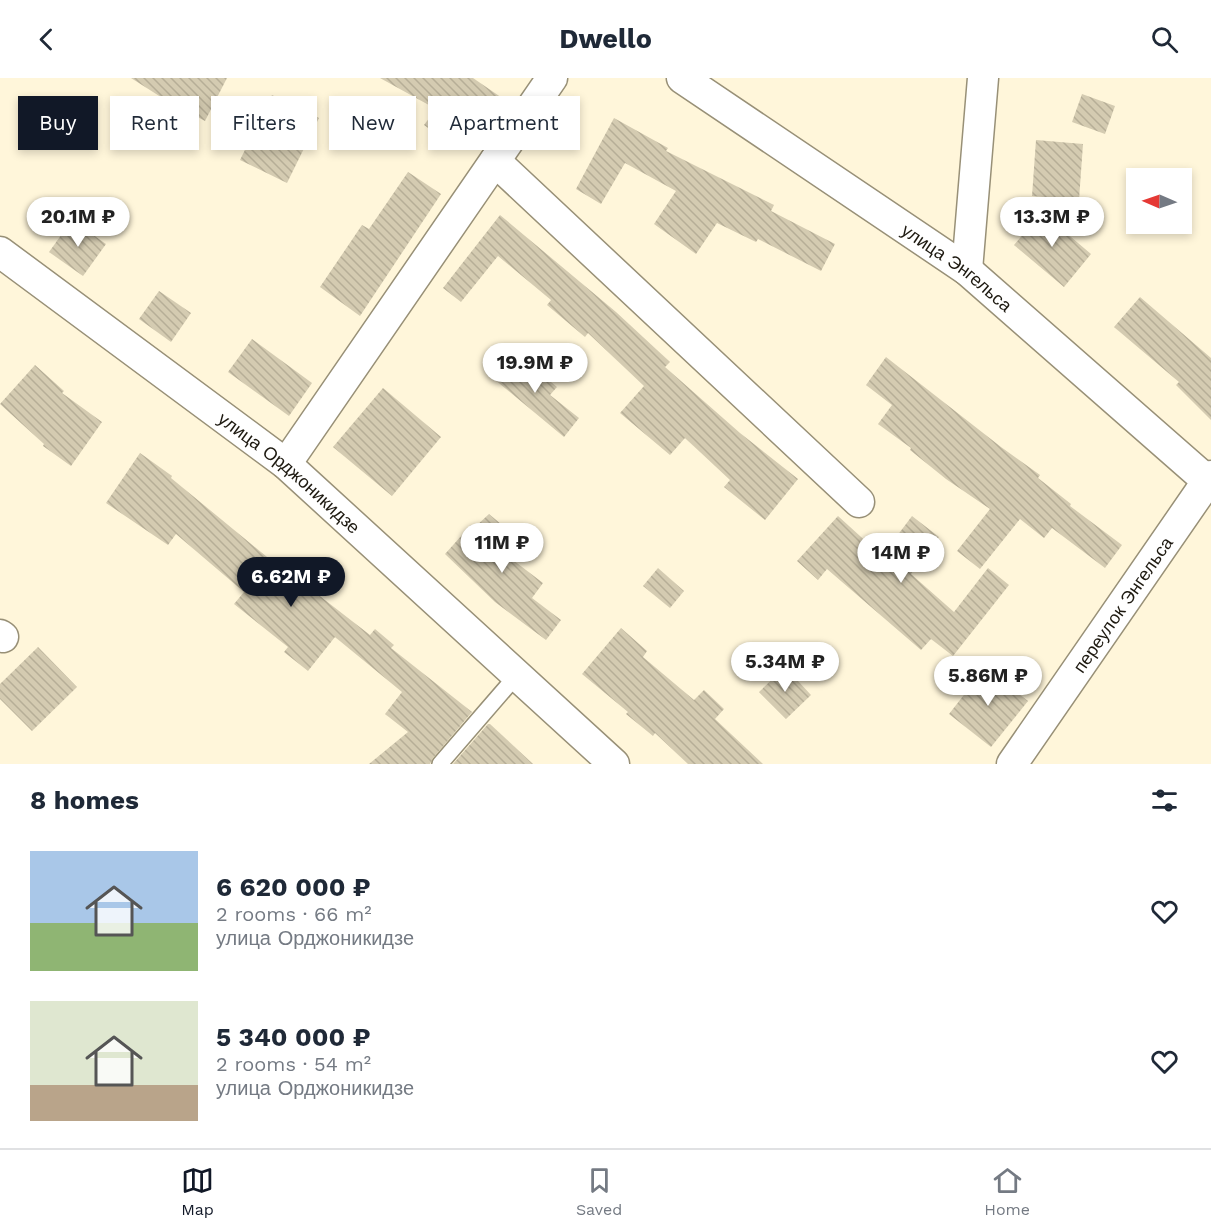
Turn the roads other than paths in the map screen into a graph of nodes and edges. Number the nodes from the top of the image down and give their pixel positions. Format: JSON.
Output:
{"nodes":[{"id":1,"x":552,"y":78,"type":"edge"},
{"id":2,"x":682,"y":78,"type":"edge"},
{"id":3,"x":983,"y":78,"type":"edge"},
{"id":4,"x":495,"y":161,"type":"junction"},
{"id":5,"x":0,"y":252,"type":"edge"},
{"id":6,"x":967,"y":270,"type":"junction"},
{"id":7,"x":286,"y":464,"type":"junction"},
{"id":8,"x":1210,"y":480,"type":"edge"},
{"id":9,"x":859,"y":502,"type":"dead end"},
{"id":10,"x":517,"y":675,"type":"junction"},
{"id":11,"x":440,"y":764,"type":"edge"},
{"id":12,"x":614,"y":764,"type":"edge"},
{"id":13,"x":1012,"y":764,"type":"edge"}],
"edges":[{"from":1,"to":4,"type":"street"},
{"from":2,"to":6,"type":"street","name":"улица Энгельса"},
{"from":3,"to":6,"type":"street"},
{"from":4,"to":7,"type":"street"},
{"from":4,"to":9,"type":"street"},
{"from":5,"to":7,"type":"street","name":"улица Орджоникидзе"},
{"from":6,"to":8,"type":"street","name":"улица Энгельса"},
{"from":7,"to":10,"type":"street","name":"улица Орджоникидзе"},
{"from":8,"to":13,"type":"street","name":"переулок Энгельса"},
{"from":10,"to":11,"type":"lane"},
{"from":10,"to":12,"type":"street","name":"улица Орджоникидзе"}]}
